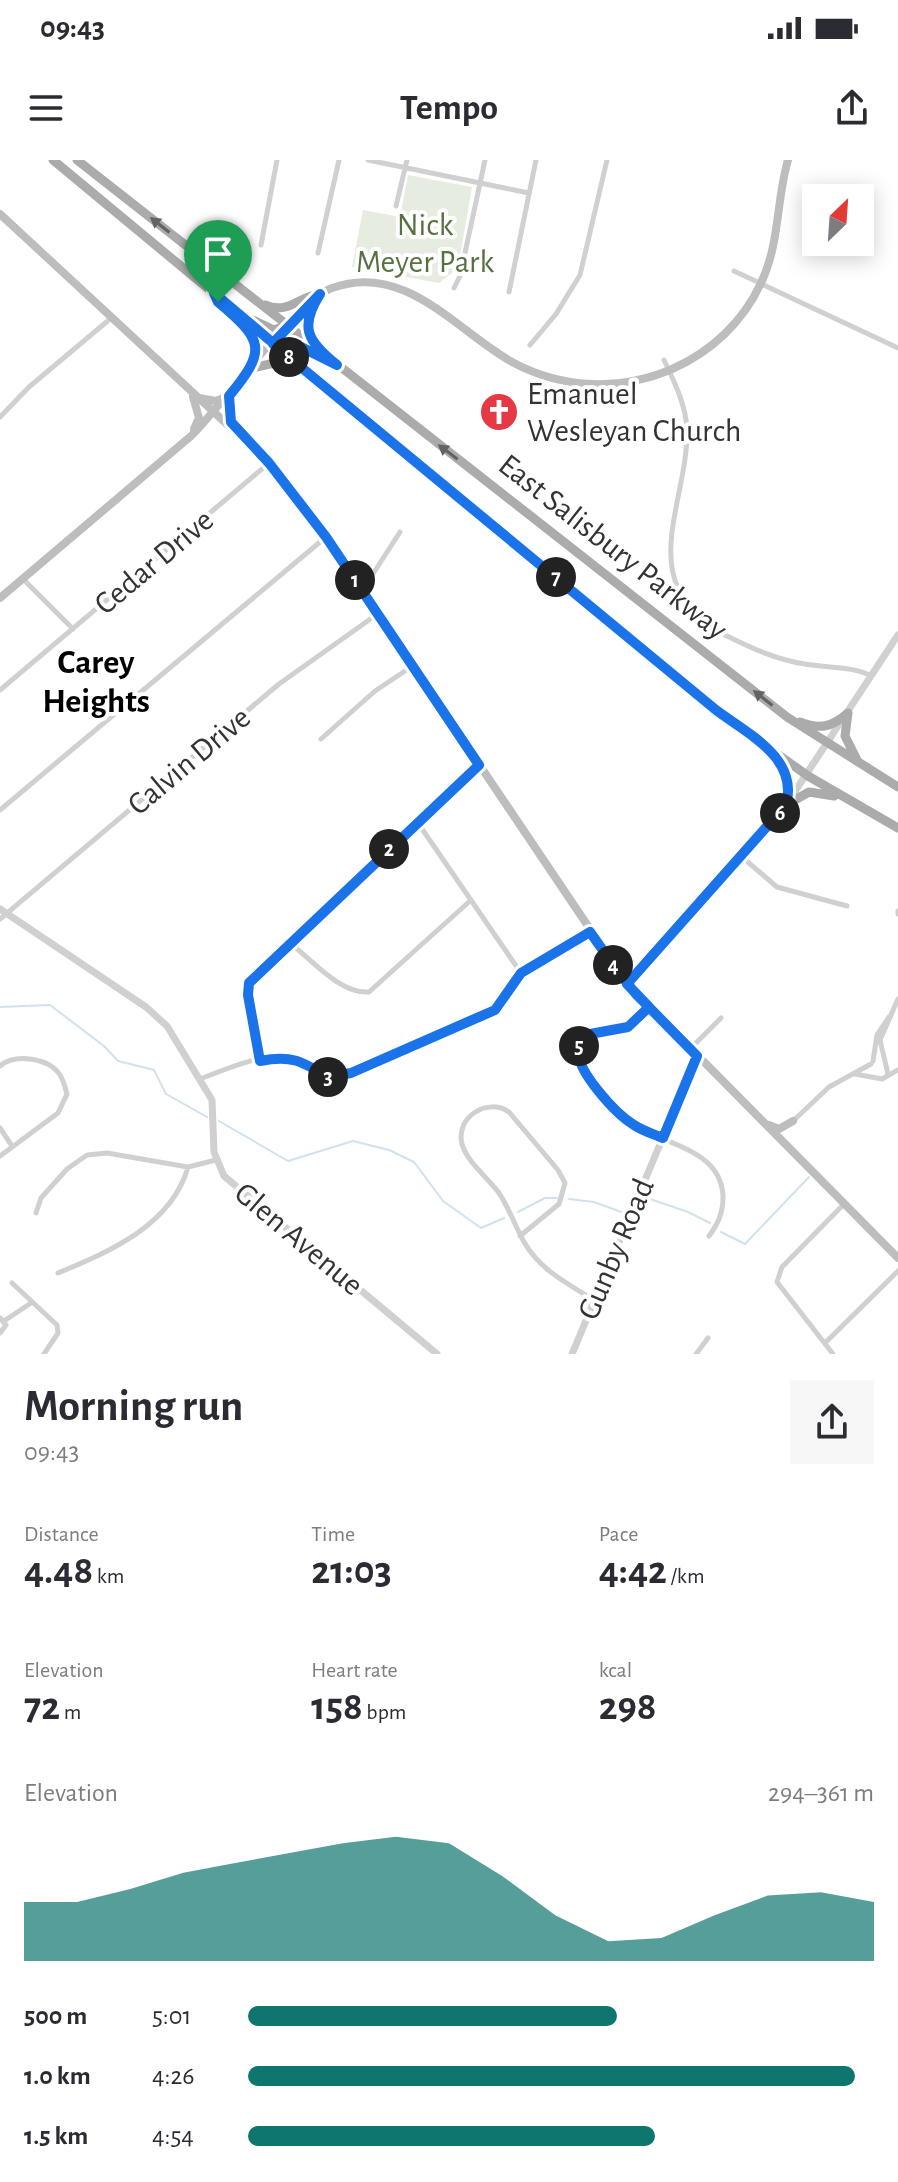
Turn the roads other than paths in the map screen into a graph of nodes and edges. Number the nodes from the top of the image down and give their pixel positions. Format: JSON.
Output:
{"nodes":[{"id":1,"x":53,"y":160,"type":"edge"},
{"id":2,"x":77,"y":160,"type":"edge"},
{"id":3,"x":277,"y":160,"type":"edge"},
{"id":4,"x":339,"y":160,"type":"edge"},
{"id":5,"x":368,"y":160,"type":"edge"},
{"id":6,"x":407,"y":160,"type":"edge"},
{"id":7,"x":485,"y":160,"type":"edge"},
{"id":8,"x":536,"y":160,"type":"edge"},
{"id":9,"x":607,"y":160,"type":"edge"},
{"id":10,"x":788,"y":160,"type":"edge"},
{"id":11,"x":405,"y":168,"type":"junction"},
{"id":12,"x":480,"y":182,"type":"junction"},
{"id":13,"x":529,"y":193,"type":"junction"},
{"id":14,"x":396,"y":206,"type":"dead end"},
{"id":15,"x":0,"y":214,"type":"edge"},
{"id":16,"x":261,"y":245,"type":"dead end"},
{"id":17,"x":318,"y":253,"type":"dead end"},
{"id":18,"x":734,"y":271,"type":"dead end"},
{"id":19,"x":762,"y":283,"type":"junction"},
{"id":20,"x":454,"y":288,"type":"dead end"},
{"id":21,"x":509,"y":292,"type":"dead end"},
{"id":22,"x":214,"y":293,"type":"junction"},
{"id":23,"x":320,"y":294,"type":"junction"},
{"id":24,"x":256,"y":301,"type":"junction"},
{"id":25,"x":110,"y":319,"type":"junction"},
{"id":26,"x":287,"y":325,"type":"junction"},
{"id":27,"x":273,"y":343,"type":"junction"},
{"id":28,"x":530,"y":345,"type":"dead end"},
{"id":29,"x":898,"y":348,"type":"edge"},
{"id":30,"x":318,"y":350,"type":"junction"},
{"id":31,"x":664,"y":360,"type":"dead end"},
{"id":32,"x":337,"y":365,"type":"junction"},
{"id":33,"x":252,"y":368,"type":"junction"},
{"id":34,"x":669,"y":370,"type":"junction"},
{"id":35,"x":177,"y":379,"type":"junction"},
{"id":36,"x":324,"y":386,"type":"junction"},
{"id":37,"x":229,"y":396,"type":"junction"},
{"id":38,"x":196,"y":397,"type":"junction"},
{"id":39,"x":215,"y":413,"type":"junction"},
{"id":40,"x":0,"y":417,"type":"edge"},
{"id":41,"x":241,"y":435,"type":"junction"},
{"id":42,"x":191,"y":436,"type":"junction"},
{"id":43,"x":269,"y":463,"type":"junction"},
{"id":44,"x":400,"y":532,"type":"dead end"},
{"id":45,"x":326,"y":537,"type":"junction"},
{"id":46,"x":23,"y":579,"type":"junction"},
{"id":47,"x":357,"y":584,"type":"junction"},
{"id":48,"x":0,"y":598,"type":"edge"},
{"id":49,"x":376,"y":615,"type":"junction"},
{"id":50,"x":73,"y":630,"type":"junction"},
{"id":51,"x":898,"y":635,"type":"edge"},
{"id":52,"x":411,"y":667,"type":"junction"},
{"id":53,"x":873,"y":676,"type":"junction"},
{"id":54,"x":0,"y":690,"type":"edge"},
{"id":55,"x":848,"y":713,"type":"junction"},
{"id":56,"x":787,"y":717,"type":"junction"},
{"id":57,"x":321,"y":739,"type":"dead end"},
{"id":58,"x":829,"y":745,"type":"junction"},
{"id":59,"x":768,"y":749,"type":"junction"},
{"id":60,"x":479,"y":765,"type":"junction"},
{"id":61,"x":863,"y":766,"type":"junction"},
{"id":62,"x":808,"y":776,"type":"junction"},
{"id":63,"x":898,"y":787,"type":"edge"},
{"id":64,"x":845,"y":799,"type":"junction"},
{"id":65,"x":786,"y":805,"type":"junction"},
{"id":66,"x":0,"y":810,"type":"edge"},
{"id":67,"x":418,"y":823,"type":"junction"},
{"id":68,"x":898,"y":828,"type":"edge"},
{"id":69,"x":742,"y":857,"type":"junction"},
{"id":70,"x":471,"y":900,"type":"junction"},
{"id":71,"x":847,"y":906,"type":"dead end"},
{"id":72,"x":2,"y":914,"type":"edge"},
{"id":73,"x":590,"y":932,"type":"junction"},
{"id":74,"x":290,"y":943,"type":"junction"},
{"id":75,"x":521,"y":973,"type":"junction"},
{"id":76,"x":627,"y":984,"type":"junction"},
{"id":77,"x":898,"y":999,"type":"edge"},
{"id":78,"x":649,"y":1007,"type":"junction"},
{"id":79,"x":889,"y":1017,"type":"junction"},
{"id":80,"x":721,"y":1018,"type":"dead end"},
{"id":81,"x":694,"y":1052,"type":"junction"},
{"id":82,"x":260,"y":1061,"type":"junction"},
{"id":83,"x":872,"y":1063,"type":"junction"},
{"id":84,"x":886,"y":1063,"type":"junction"},
{"id":85,"x":0,"y":1066,"type":"edge"},
{"id":86,"x":898,"y":1068,"type":"edge"},
{"id":87,"x":888,"y":1074,"type":"junction"},
{"id":88,"x":849,"y":1075,"type":"junction"},
{"id":89,"x":872,"y":1076,"type":"junction"},
{"id":90,"x":200,"y":1079,"type":"junction"},
{"id":91,"x":764,"y":1123,"type":"junction"},
{"id":92,"x":791,"y":1124,"type":"junction"},
{"id":93,"x":0,"y":1128,"type":"edge"},
{"id":94,"x":778,"y":1137,"type":"junction"},
{"id":95,"x":663,"y":1138,"type":"junction"},
{"id":96,"x":12,"y":1146,"type":"junction"},
{"id":97,"x":793,"y":1152,"type":"junction"},
{"id":98,"x":0,"y":1156,"type":"edge"},
{"id":99,"x":216,"y":1160,"type":"junction"},
{"id":100,"x":188,"y":1167,"type":"junction"},
{"id":101,"x":844,"y":1204,"type":"junction"},
{"id":102,"x":36,"y":1213,"type":"dead end"},
{"id":103,"x":520,"y":1236,"type":"junction"},
{"id":104,"x":709,"y":1236,"type":"dead end"},
{"id":105,"x":898,"y":1258,"type":"edge"},
{"id":106,"x":898,"y":1271,"type":"edge"},
{"id":107,"x":58,"y":1273,"type":"dead end"},
{"id":108,"x":12,"y":1283,"type":"dead end"},
{"id":109,"x":594,"y":1300,"type":"junction"},
{"id":110,"x":31,"y":1303,"type":"junction"},
{"id":111,"x":2,"y":1319,"type":"edge"},
{"id":112,"x":0,"y":1333,"type":"edge"},
{"id":113,"x":708,"y":1338,"type":"dead end"},
{"id":114,"x":825,"y":1343,"type":"junction"},
{"id":115,"x":44,"y":1354,"type":"edge"},
{"id":116,"x":437,"y":1354,"type":"edge"},
{"id":117,"x":572,"y":1354,"type":"edge"},
{"id":118,"x":696,"y":1354,"type":"edge"},
{"id":119,"x":833,"y":1354,"type":"edge"}],
"edges":[{"from":1,"to":22,"type":"main road","name":"East Salisbury Parkway"},
{"from":24,"to":2,"type":"main road","name":"East Salisbury Parkway","one_way":true},
{"from":3,"to":16,"type":"street"},
{"from":4,"to":17,"type":"street"},
{"from":5,"to":11,"type":"street"},
{"from":6,"to":11,"type":"street"},
{"from":7,"to":12,"type":"street"},
{"from":8,"to":13,"type":"street"},
{"from":9,"to":28,"type":"street"},
{"from":10,"to":19,"type":"main road"},
{"from":11,"to":12,"type":"street"},
{"from":11,"to":14,"type":"street"},
{"from":12,"to":13,"type":"street"},
{"from":12,"to":20,"type":"street"},
{"from":13,"to":21,"type":"street"},
{"from":15,"to":25,"type":"main road"},
{"from":18,"to":19,"type":"street"},
{"from":19,"to":29,"type":"street"},
{"from":19,"to":34,"type":"main road"},
{"from":22,"to":26,"type":"main road"},
{"from":22,"to":27,"type":"main road","name":"East Salisbury Parkway"},
{"from":22,"to":33,"type":"main road"},
{"from":23,"to":24,"type":"main road"},
{"from":23,"to":26,"type":"main road"},
{"from":23,"to":30,"type":"main road"},
{"from":23,"to":34,"type":"main road"},
{"from":24,"to":26,"type":"main road","name":"East Salisbury Parkway"},
{"from":25,"to":35,"type":"main road"},
{"from":25,"to":40,"type":"street"},
{"from":26,"to":27,"type":"main road"},
{"from":26,"to":30,"type":"main road","name":"East Salisbury Parkway"},
{"from":27,"to":32,"type":"main road"},
{"from":27,"to":33,"type":"main road"},
{"from":27,"to":36,"type":"main road","name":"East Salisbury Parkway"},
{"from":30,"to":32,"type":"main road","name":"East Salisbury Parkway"},
{"from":31,"to":34,"type":"street"},
{"from":56,"to":32,"type":"main road","name":"East Salisbury Parkway","one_way":true},
{"from":33,"to":36,"type":"main road"},
{"from":33,"to":37,"type":"main road"},
{"from":34,"to":53,"type":"street"},
{"from":35,"to":38,"type":"main road"},
{"from":35,"to":42,"type":"main road"},
{"from":36,"to":59,"type":"main road","name":"East Salisbury Parkway"},
{"from":37,"to":38,"type":"main road"},
{"from":37,"to":39,"type":"main road"},
{"from":37,"to":41,"type":"main road"},
{"from":38,"to":39,"type":"main road"},
{"from":39,"to":41,"type":"main road"},
{"from":39,"to":42,"type":"main road"},
{"from":41,"to":43,"type":"main road"},
{"from":42,"to":46,"type":"main road"},
{"from":43,"to":45,"type":"main road"},
{"from":43,"to":50,"type":"street","name":"Cedar Drive"},
{"from":44,"to":47,"type":"street"},
{"from":45,"to":47,"type":"main road"},
{"from":45,"to":66,"type":"street"},
{"from":46,"to":48,"type":"main road"},
{"from":46,"to":50,"type":"street"},
{"from":47,"to":49,"type":"main road"},
{"from":49,"to":52,"type":"main road"},
{"from":49,"to":72,"type":"street","name":"Calvin Drive"},
{"from":50,"to":54,"type":"street","name":"Cedar Drive"},
{"from":51,"to":53,"type":"street"},
{"from":52,"to":57,"type":"street"},
{"from":52,"to":60,"type":"main road"},
{"from":53,"to":55,"type":"street"},
{"from":55,"to":56,"type":"main road"},
{"from":55,"to":58,"type":"street"},
{"from":55,"to":61,"type":"main road"},
{"from":56,"to":58,"type":"main road","name":"East Salisbury Parkway"},
{"from":58,"to":61,"type":"main road","name":"East Salisbury Parkway"},
{"from":58,"to":62,"type":"street"},
{"from":59,"to":62,"type":"main road","name":"East Salisbury Parkway"},
{"from":59,"to":65,"type":"main road"},
{"from":60,"to":67,"type":"street"},
{"from":60,"to":73,"type":"main road"},
{"from":61,"to":63,"type":"main road","name":"East Salisbury Parkway"},
{"from":62,"to":64,"type":"main road","name":"East Salisbury Parkway"},
{"from":62,"to":65,"type":"street"},
{"from":64,"to":65,"type":"main road"},
{"from":64,"to":68,"type":"main road","name":"East Salisbury Parkway"},
{"from":65,"to":69,"type":"street"},
{"from":67,"to":70,"type":"street"},
{"from":67,"to":74,"type":"street"},
{"from":69,"to":71,"type":"street"},
{"from":69,"to":76,"type":"street"},
{"from":70,"to":74,"type":"street"},
{"from":70,"to":75,"type":"street"},
{"from":72,"to":90,"type":"street","name":"Glen Avenue"},
{"from":73,"to":75,"type":"street"},
{"from":73,"to":76,"type":"main road"},
{"from":74,"to":82,"type":"street"},
{"from":75,"to":82,"type":"street"},
{"from":76,"to":78,"type":"main road"},
{"from":77,"to":79,"type":"street"},
{"from":78,"to":81,"type":"main road"},
{"from":78,"to":95,"type":"street"},
{"from":79,"to":83,"type":"street"},
{"from":79,"to":84,"type":"street"},
{"from":80,"to":81,"type":"street"},
{"from":81,"to":91,"type":"main road"},
{"from":81,"to":95,"type":"street","name":"Gunby Road"},
{"from":82,"to":90,"type":"street"},
{"from":83,"to":84,"type":"street"},
{"from":83,"to":88,"type":"street"},
{"from":83,"to":89,"type":"street"},
{"from":84,"to":86,"type":"street"},
{"from":84,"to":87,"type":"street"},
{"from":85,"to":96,"type":"street"},
{"from":86,"to":87,"type":"street"},
{"from":87,"to":89,"type":"street"},
{"from":88,"to":89,"type":"street"},
{"from":88,"to":92,"type":"street"},
{"from":90,"to":99,"type":"street","name":"Glen Avenue"},
{"from":91,"to":92,"type":"main road"},
{"from":91,"to":94,"type":"main road"},
{"from":92,"to":94,"type":"street"},
{"from":92,"to":97,"type":"main road"},
{"from":93,"to":96,"type":"street"},
{"from":94,"to":97,"type":"main road"},
{"from":95,"to":104,"type":"street"},
{"from":95,"to":109,"type":"street","name":"Gunby Road"},
{"from":96,"to":98,"type":"street"},
{"from":97,"to":101,"type":"main road"},
{"from":99,"to":100,"type":"street"},
{"from":99,"to":116,"type":"street","name":"Glen Avenue"},
{"from":100,"to":102,"type":"street"},
{"from":100,"to":107,"type":"street"},
{"from":101,"to":105,"type":"main road"},
{"from":101,"to":114,"type":"street"},
{"from":103,"to":103,"type":"street"},
{"from":103,"to":109,"type":"street"},
{"from":106,"to":114,"type":"street"},
{"from":108,"to":110,"type":"street"},
{"from":109,"to":117,"type":"street","name":"Gunby Road"},
{"from":110,"to":111,"type":"street"},
{"from":110,"to":115,"type":"street"},
{"from":111,"to":112,"type":"street"},
{"from":113,"to":118,"type":"street"},
{"from":114,"to":119,"type":"street"}]}
